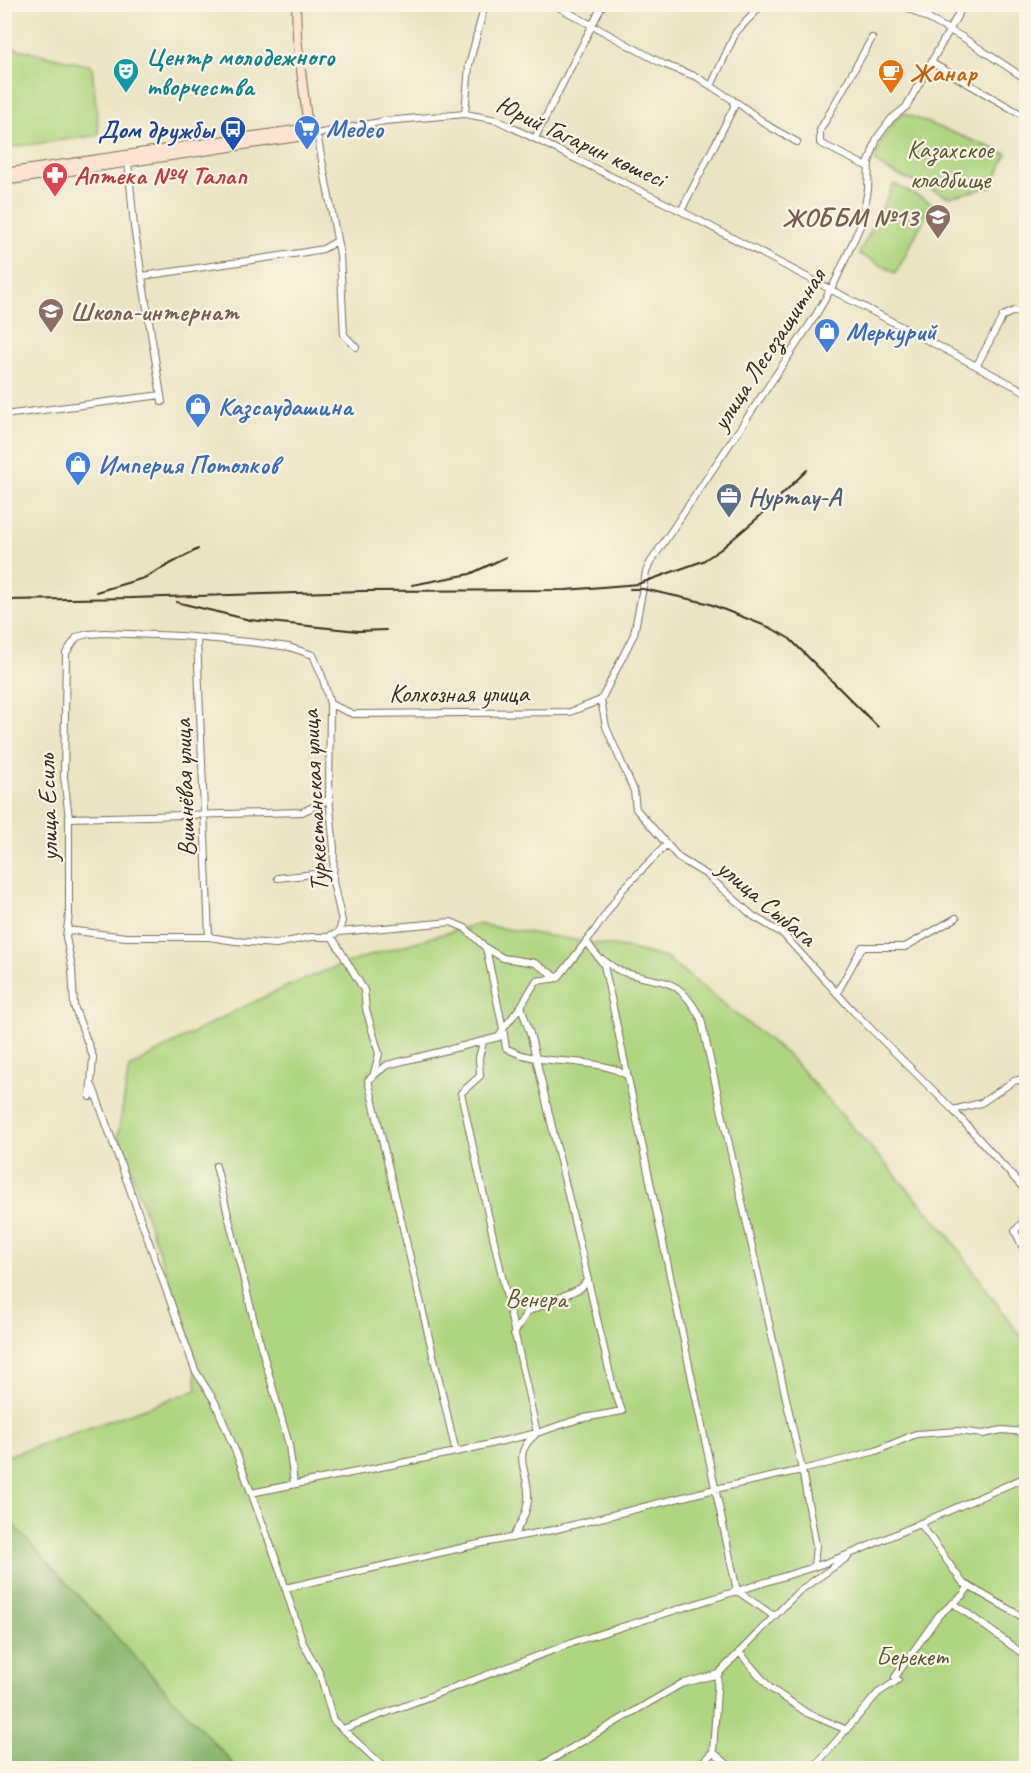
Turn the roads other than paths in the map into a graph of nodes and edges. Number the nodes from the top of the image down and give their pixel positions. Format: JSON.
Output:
{"nodes":[{"id":1,"x":296,"y":4,"type":"edge"},
{"id":2,"x":485,"y":4,"type":"edge"},
{"id":3,"x":553,"y":4,"type":"edge"},
{"id":4,"x":603,"y":4,"type":"edge"},
{"id":5,"x":762,"y":4,"type":"edge"},
{"id":6,"x":901,"y":4,"type":"edge"},
{"id":7,"x":964,"y":4,"type":"edge"},
{"id":8,"x":592,"y":26,"type":"junction"},
{"id":9,"x":951,"y":31,"type":"junction"},
{"id":10,"x":872,"y":38,"type":"dead end"},
{"id":11,"x":932,"y":63,"type":"junction"},
{"id":12,"x":1026,"y":79,"type":"edge"},
{"id":13,"x":711,"y":86,"type":"junction"},
{"id":14,"x":734,"y":100,"type":"junction"},
{"id":15,"x":465,"y":114,"type":"junction"},
{"id":16,"x":1026,"y":117,"type":"edge"},
{"id":17,"x":312,"y":132,"type":"junction"},
{"id":18,"x":535,"y":138,"type":"junction"},
{"id":19,"x":797,"y":142,"type":"dead end"},
{"id":20,"x":128,"y":158,"type":"junction"},
{"id":21,"x":868,"y":166,"type":"junction"},
{"id":22,"x":4,"y":173,"type":"edge"},
{"id":23,"x":4,"y":181,"type":"edge"},
{"id":24,"x":681,"y":211,"type":"junction"},
{"id":25,"x":337,"y":241,"type":"junction"},
{"id":26,"x":143,"y":276,"type":"junction"},
{"id":27,"x":830,"y":291,"type":"junction"},
{"id":28,"x":1026,"y":317,"type":"edge"},
{"id":29,"x":356,"y":347,"type":"dead end"},
{"id":30,"x":977,"y":365,"type":"junction"},
{"id":31,"x":1026,"y":392,"type":"edge"},
{"id":32,"x":4,"y":415,"type":"edge"},
{"id":33,"x":197,"y":638,"type":"junction"},
{"id":34,"x":601,"y":700,"type":"junction"},
{"id":35,"x":330,"y":704,"type":"junction"},
{"id":36,"x":330,"y":799,"type":"junction"},
{"id":37,"x":204,"y":816,"type":"junction"},
{"id":38,"x":69,"y":818,"type":"junction"},
{"id":39,"x":667,"y":844,"type":"junction"},
{"id":40,"x":333,"y":872,"type":"junction"},
{"id":41,"x":278,"y":879,"type":"dead end"},
{"id":42,"x":956,"y":918,"type":"dead end"},
{"id":43,"x":67,"y":930,"type":"junction"},
{"id":44,"x":339,"y":932,"type":"junction"},
{"id":45,"x":331,"y":935,"type":"junction"},
{"id":46,"x":209,"y":937,"type":"junction"},
{"id":47,"x":586,"y":941,"type":"junction"},
{"id":48,"x":486,"y":948,"type":"junction"},
{"id":49,"x":597,"y":956,"type":"junction"},
{"id":50,"x":558,"y":978,"type":"junction"},
{"id":51,"x":837,"y":993,"type":"junction"},
{"id":52,"x":521,"y":1006,"type":"junction"},
{"id":53,"x":503,"y":1029,"type":"junction"},
{"id":54,"x":483,"y":1042,"type":"junction"},
{"id":55,"x":536,"y":1058,"type":"junction"},
{"id":56,"x":374,"y":1074,"type":"junction"},
{"id":57,"x":627,"y":1076,"type":"junction"},
{"id":58,"x":1026,"y":1078,"type":"edge"},
{"id":59,"x":92,"y":1084,"type":"junction"},
{"id":60,"x":90,"y":1097,"type":"dead end"},
{"id":61,"x":953,"y":1110,"type":"junction"},
{"id":62,"x":216,"y":1166,"type":"dead end"},
{"id":63,"x":1026,"y":1191,"type":"edge"},
{"id":64,"x":1026,"y":1218,"type":"edge"},
{"id":65,"x":1026,"y":1254,"type":"edge"},
{"id":66,"x":588,"y":1279,"type":"junction"},
{"id":67,"x":514,"y":1334,"type":"junction"},
{"id":68,"x":1026,"y":1432,"type":"edge"},
{"id":69,"x":537,"y":1433,"type":"junction"},
{"id":70,"x":456,"y":1452,"type":"junction"},
{"id":71,"x":802,"y":1470,"type":"junction"},
{"id":72,"x":1025,"y":1480,"type":"edge"},
{"id":73,"x":294,"y":1484,"type":"junction"},
{"id":74,"x":715,"y":1489,"type":"junction"},
{"id":75,"x":251,"y":1493,"type":"junction"},
{"id":76,"x":920,"y":1523,"type":"junction"},
{"id":77,"x":512,"y":1538,"type":"junction"},
{"id":78,"x":855,"y":1552,"type":"junction"},
{"id":79,"x":814,"y":1567,"type":"junction"},
{"id":80,"x":969,"y":1586,"type":"junction"},
{"id":81,"x":285,"y":1588,"type":"junction"},
{"id":82,"x":737,"y":1591,"type":"junction"},
{"id":83,"x":953,"y":1603,"type":"junction"},
{"id":84,"x":774,"y":1616,"type":"junction"},
{"id":85,"x":1026,"y":1619,"type":"edge"},
{"id":86,"x":739,"y":1652,"type":"junction"},
{"id":87,"x":1026,"y":1656,"type":"edge"},
{"id":88,"x":718,"y":1674,"type":"junction"},
{"id":89,"x":344,"y":1729,"type":"junction"},
{"id":90,"x":847,"y":1730,"type":"junction"},
{"id":91,"x":713,"y":1752,"type":"junction"},
{"id":92,"x":385,"y":1768,"type":"edge"},
{"id":93,"x":537,"y":1768,"type":"edge"},
{"id":94,"x":696,"y":1768,"type":"edge"},
{"id":95,"x":732,"y":1768,"type":"edge"},
{"id":96,"x":817,"y":1768,"type":"edge"}],
"edges":[{"from":1,"to":17,"type":"main road"},
{"from":2,"to":15,"type":"street"},
{"from":3,"to":8,"type":"street"},
{"from":4,"to":8,"type":"street"},
{"from":5,"to":13,"type":"street"},
{"from":6,"to":9,"type":"street"},
{"from":7,"to":9,"type":"street","name":"улица Лесозащитная"},
{"from":8,"to":13,"type":"street"},
{"from":8,"to":18,"type":"street"},
{"from":9,"to":11,"type":"street","name":"улица Лесозащитная"},
{"from":9,"to":12,"type":"street"},
{"from":10,"to":21,"type":"street"},
{"from":11,"to":16,"type":"street"},
{"from":11,"to":21,"type":"street","name":"улица Лесозащитная"},
{"from":13,"to":14,"type":"street"},
{"from":14,"to":19,"type":"street"},
{"from":14,"to":24,"type":"street"},
{"from":15,"to":17,"type":"street","name":"Юрий Гагарин көшесі"},
{"from":15,"to":18,"type":"street","name":"Юрий Гагарин көшесі"},
{"from":17,"to":20,"type":"main road","name":"Юрий Гагарин көшесі"},
{"from":17,"to":25,"type":"street"},
{"from":18,"to":24,"type":"street","name":"Юрий Гагарин көшесі"},
{"from":20,"to":22,"type":"main road","name":"Юрий Гагарин көшесі"},
{"from":20,"to":23,"type":"main road","name":"Юрий Гагарин көшесі"},
{"from":20,"to":26,"type":"street"},
{"from":21,"to":27,"type":"street","name":"улица Лесозащитная"},
{"from":24,"to":27,"type":"street","name":"Юрий Гагарин көшесі"},
{"from":25,"to":26,"type":"street"},
{"from":25,"to":29,"type":"street"},
{"from":26,"to":32,"type":"street"},
{"from":27,"to":30,"type":"street","name":"Юрий Гагарин көшесі"},
{"from":27,"to":34,"type":"street","name":"улица Лесозащитная"},
{"from":28,"to":30,"type":"street"},
{"from":30,"to":31,"type":"street","name":"Юрий Гагарин көшесі"},
{"from":33,"to":35,"type":"street","name":"Туркестанская улица"},
{"from":33,"to":37,"type":"street","name":"Вишнёвая улица"},
{"from":33,"to":38,"type":"street","name":"улица Есиль"},
{"from":34,"to":35,"type":"street","name":"Колхозная улица"},
{"from":34,"to":39,"type":"street","name":"улица Сыбага"},
{"from":35,"to":36,"type":"street","name":"Туркестанская улица"},
{"from":36,"to":37,"type":"street"},
{"from":36,"to":40,"type":"street","name":"Туркестанская улица"},
{"from":37,"to":38,"type":"street"},
{"from":37,"to":46,"type":"street","name":"Вишнёвая улица"},
{"from":38,"to":43,"type":"street","name":"улица Есиль"},
{"from":39,"to":47,"type":"street"},
{"from":39,"to":51,"type":"street","name":"улица Сыбага"},
{"from":40,"to":41,"type":"street"},
{"from":40,"to":44,"type":"street","name":"Туркестанская улица"},
{"from":42,"to":51,"type":"street"},
{"from":43,"to":46,"type":"street"},
{"from":43,"to":59,"type":"street","name":"улица Есиль"},
{"from":44,"to":45,"type":"street"},
{"from":44,"to":48,"type":"street"},
{"from":45,"to":46,"type":"street"},
{"from":45,"to":56,"type":"street"},
{"from":47,"to":49,"type":"street"},
{"from":47,"to":50,"type":"street"},
{"from":48,"to":50,"type":"street"},
{"from":48,"to":53,"type":"street"},
{"from":49,"to":57,"type":"street"},
{"from":49,"to":71,"type":"street"},
{"from":50,"to":52,"type":"street"},
{"from":51,"to":61,"type":"street","name":"улица Сыбага"},
{"from":52,"to":53,"type":"street"},
{"from":52,"to":55,"type":"street"},
{"from":53,"to":54,"type":"street"},
{"from":53,"to":55,"type":"street"},
{"from":54,"to":56,"type":"street"},
{"from":54,"to":67,"type":"street"},
{"from":55,"to":57,"type":"street"},
{"from":55,"to":66,"type":"street"},
{"from":56,"to":70,"type":"street"},
{"from":57,"to":74,"type":"street"},
{"from":58,"to":61,"type":"street"},
{"from":59,"to":60,"type":"street","name":"улица Есиль"},
{"from":59,"to":75,"type":"street"},
{"from":61,"to":63,"type":"street","name":"улица Сыбага"},
{"from":62,"to":73,"type":"street"},
{"from":64,"to":65,"type":"street"},
{"from":66,"to":67,"type":"street"},
{"from":66,"to":69,"type":"street"},
{"from":67,"to":69,"type":"street"},
{"from":68,"to":71,"type":"street"},
{"from":69,"to":70,"type":"street"},
{"from":69,"to":77,"type":"street"},
{"from":70,"to":73,"type":"street"},
{"from":71,"to":74,"type":"street"},
{"from":71,"to":79,"type":"street"},
{"from":72,"to":76,"type":"street"},
{"from":73,"to":75,"type":"street"},
{"from":74,"to":77,"type":"street"},
{"from":74,"to":82,"type":"street"},
{"from":75,"to":81,"type":"street"},
{"from":76,"to":78,"type":"street"},
{"from":76,"to":80,"type":"street"},
{"from":77,"to":81,"type":"street"},
{"from":78,"to":79,"type":"street"},
{"from":78,"to":84,"type":"street"},
{"from":79,"to":82,"type":"street"},
{"from":80,"to":83,"type":"street"},
{"from":80,"to":85,"type":"street"},
{"from":81,"to":89,"type":"street"},
{"from":82,"to":84,"type":"street"},
{"from":82,"to":89,"type":"street"},
{"from":83,"to":87,"type":"street"},
{"from":83,"to":90,"type":"street"},
{"from":84,"to":86,"type":"street"},
{"from":86,"to":88,"type":"street"},
{"from":86,"to":90,"type":"street"},
{"from":88,"to":91,"type":"street"},
{"from":88,"to":93,"type":"street"},
{"from":89,"to":92,"type":"street"},
{"from":90,"to":96,"type":"street"},
{"from":91,"to":94,"type":"street"},
{"from":91,"to":95,"type":"street"}]}
